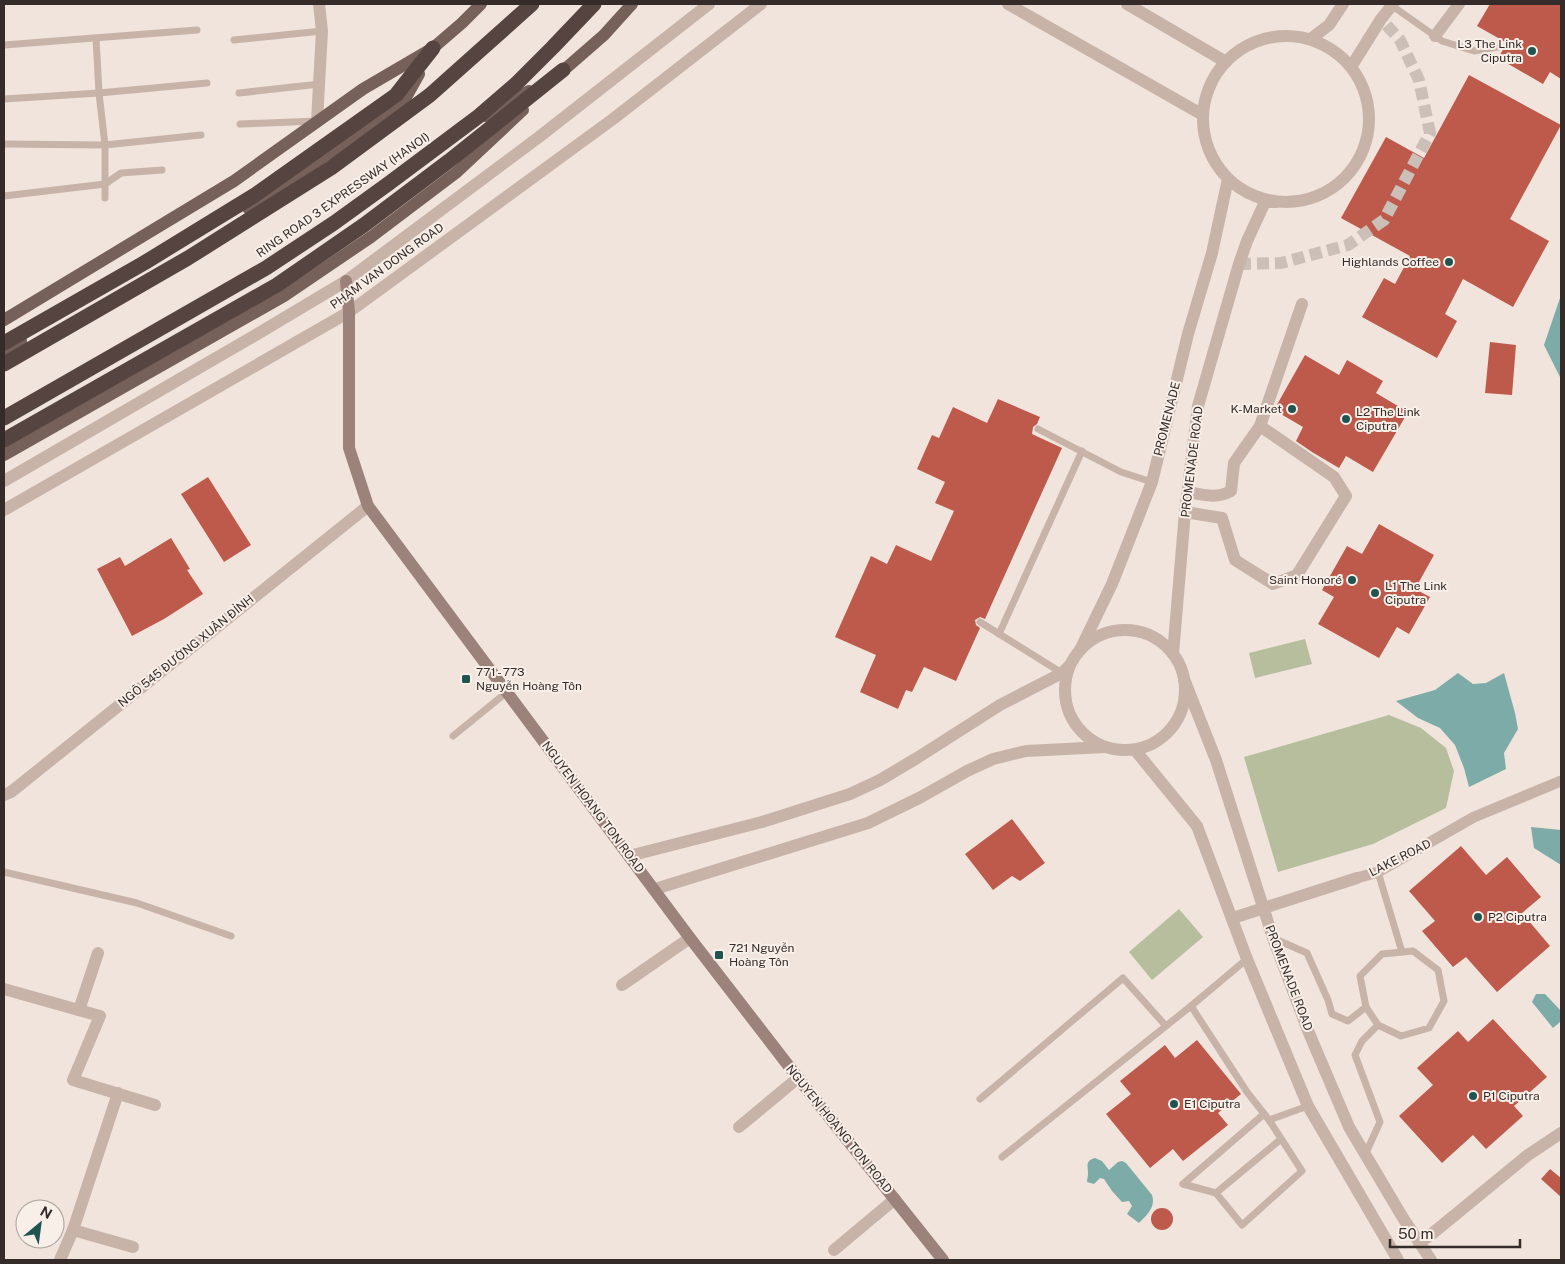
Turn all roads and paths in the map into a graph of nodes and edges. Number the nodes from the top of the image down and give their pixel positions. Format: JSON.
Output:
{"nodes":[{"id":1,"x":320,"y":4,"type":"edge"},
{"id":2,"x":481,"y":4,"type":"edge"},
{"id":3,"x":532,"y":4,"type":"edge"},
{"id":4,"x":594,"y":4,"type":"edge"},
{"id":5,"x":632,"y":4,"type":"edge"},
{"id":6,"x":709,"y":4,"type":"edge"},
{"id":7,"x":761,"y":4,"type":"edge"},
{"id":8,"x":1008,"y":4,"type":"edge"},
{"id":9,"x":1127,"y":4,"type":"edge"},
{"id":10,"x":1343,"y":4,"type":"edge"},
{"id":11,"x":1459,"y":4,"type":"edge"},
{"id":12,"x":1392,"y":5,"type":"edge"},
{"id":13,"x":197,"y":30,"type":"dead end"},
{"id":14,"x":322,"y":31,"type":"junction"},
{"id":15,"x":1435,"y":36,"type":"junction"},
{"id":16,"x":96,"y":38,"type":"junction"},
{"id":17,"x":1312,"y":38,"type":"junction"},
{"id":18,"x":234,"y":40,"type":"dead end"},
{"id":19,"x":4,"y":46,"type":"edge"},
{"id":20,"x":1498,"y":47,"type":"dead end"},
{"id":21,"x":433,"y":48,"type":"junction"},
{"id":22,"x":1226,"y":62,"type":"junction"},
{"id":23,"x":1351,"y":67,"type":"junction"},
{"id":24,"x":563,"y":70,"type":"junction"},
{"id":25,"x":207,"y":83,"type":"dead end"},
{"id":26,"x":320,"y":84,"type":"junction"},
{"id":27,"x":239,"y":92,"type":"dead end"},
{"id":28,"x":99,"y":93,"type":"junction"},
{"id":29,"x":4,"y":99,"type":"edge"},
{"id":30,"x":1203,"y":116,"type":"junction"},
{"id":31,"x":317,"y":121,"type":"junction"},
{"id":32,"x":240,"y":124,"type":"dead end"},
{"id":33,"x":201,"y":135,"type":"dead end"},
{"id":34,"x":4,"y":144,"type":"edge"},
{"id":35,"x":106,"y":145,"type":"junction"},
{"id":36,"x":162,"y":170,"type":"dead end"},
{"id":37,"x":1228,"y":179,"type":"junction"},
{"id":38,"x":105,"y":184,"type":"junction"},
{"id":39,"x":4,"y":196,"type":"edge"},
{"id":40,"x":105,"y":198,"type":"dead end"},
{"id":41,"x":1276,"y":202,"type":"junction"},
{"id":42,"x":346,"y":281,"type":"junction"},
{"id":43,"x":1302,"y":304,"type":"dead end"},
{"id":44,"x":348,"y":312,"type":"junction"},
{"id":45,"x":4,"y":320,"type":"edge"},
{"id":46,"x":4,"y":343,"type":"edge"},
{"id":47,"x":4,"y":352,"type":"edge"},
{"id":48,"x":4,"y":364,"type":"edge"},
{"id":49,"x":4,"y":418,"type":"edge"},
{"id":50,"x":4,"y":425,"type":"edge"},
{"id":51,"x":1260,"y":426,"type":"junction"},
{"id":52,"x":1038,"y":429,"type":"dead end"},
{"id":53,"x":4,"y":440,"type":"edge"},
{"id":54,"x":1082,"y":451,"type":"junction"},
{"id":55,"x":4,"y":455,"type":"edge"},
{"id":56,"x":4,"y":481,"type":"edge"},
{"id":57,"x":1152,"y":482,"type":"junction"},
{"id":58,"x":1188,"y":492,"type":"junction"},
{"id":59,"x":368,"y":506,"type":"junction"},
{"id":60,"x":4,"y":510,"type":"edge"},
{"id":61,"x":1185,"y":512,"type":"junction"},
{"id":62,"x":980,"y":622,"type":"dead end"},
{"id":63,"x":999,"y":634,"type":"junction"},
{"id":64,"x":1080,"y":650,"type":"junction"},
{"id":65,"x":1173,"y":654,"type":"junction"},
{"id":66,"x":1066,"y":670,"type":"junction"},
{"id":67,"x":1184,"y":679,"type":"junction"},
{"id":68,"x":507,"y":692,"type":"junction"},
{"id":69,"x":453,"y":736,"type":"dead end"},
{"id":70,"x":1105,"y":747,"type":"junction"},
{"id":71,"x":1135,"y":750,"type":"junction"},
{"id":72,"x":1561,"y":781,"type":"edge"},
{"id":73,"x":4,"y":795,"type":"edge"},
{"id":74,"x":629,"y":856,"type":"junction"},
{"id":75,"x":4,"y":872,"type":"edge"},
{"id":76,"x":1378,"y":872,"type":"junction"},
{"id":77,"x":1357,"y":878,"type":"joint"},
{"id":78,"x":655,"y":889,"type":"junction"},
{"id":79,"x":1263,"y":908,"type":"junction"},
{"id":80,"x":1233,"y":918,"type":"junction"},
{"id":81,"x":231,"y":936,"type":"dead end"},
{"id":82,"x":690,"y":938,"type":"junction"},
{"id":83,"x":1273,"y":938,"type":"junction"},
{"id":84,"x":1402,"y":952,"type":"junction"},
{"id":85,"x":98,"y":953,"type":"dead end"},
{"id":86,"x":1247,"y":959,"type":"junction"},
{"id":87,"x":622,"y":985,"type":"dead end"},
{"id":88,"x":4,"y":989,"type":"edge"},
{"id":89,"x":1191,"y":1006,"type":"junction"},
{"id":90,"x":1366,"y":1007,"type":"junction"},
{"id":91,"x":79,"y":1010,"type":"junction"},
{"id":92,"x":1378,"y":1025,"type":"junction"},
{"id":93,"x":1166,"y":1026,"type":"junction"},
{"id":94,"x":798,"y":1078,"type":"junction"},
{"id":95,"x":118,"y":1094,"type":"junction"},
{"id":96,"x":980,"y":1099,"type":"dead end"},
{"id":97,"x":155,"y":1105,"type":"dead end"},
{"id":98,"x":1308,"y":1106,"type":"junction"},
{"id":99,"x":1266,"y":1117,"type":"junction"},
{"id":100,"x":739,"y":1127,"type":"dead end"},
{"id":101,"x":1561,"y":1133,"type":"edge"},
{"id":102,"x":1281,"y":1139,"type":"junction"},
{"id":103,"x":1365,"y":1155,"type":"junction"},
{"id":104,"x":1002,"y":1158,"type":"dead end"},
{"id":105,"x":1216,"y":1193,"type":"junction"},
{"id":106,"x":896,"y":1199,"type":"junction"},
{"id":107,"x":73,"y":1230,"type":"junction"},
{"id":108,"x":1419,"y":1243,"type":"junction"},
{"id":109,"x":133,"y":1248,"type":"dead end"},
{"id":110,"x":834,"y":1250,"type":"dead end"},
{"id":111,"x":60,"y":1260,"type":"edge"},
{"id":112,"x":943,"y":1260,"type":"edge"},
{"id":113,"x":1398,"y":1260,"type":"edge"},
{"id":114,"x":1431,"y":1260,"type":"edge"}],
"edges":[{"from":1,"to":14,"type":"street"},
{"from":2,"to":21,"type":"main road"},
{"from":3,"to":48,"type":"highway"},
{"from":4,"to":49,"type":"highway","name":"RING ROAD 3 EXPRESSWAY (HANOI)"},
{"from":5,"to":24,"type":"main road"},
{"from":6,"to":42,"type":"street","name":"PHAM VAN DONG ROAD"},
{"from":7,"to":44,"type":"street","name":"PHAM VAN DONG ROAD"},
{"from":8,"to":30,"type":"street"},
{"from":9,"to":22,"type":"street"},
{"from":10,"to":17,"type":"street"},
{"from":11,"to":15,"type":"street"},
{"from":12,"to":15,"type":"lane"},
{"from":12,"to":23,"type":"street"},
{"from":13,"to":16,"type":"lane"},
{"from":14,"to":18,"type":"lane"},
{"from":14,"to":26,"type":"street"},
{"from":15,"to":20,"type":"lane"},
{"from":16,"to":19,"type":"lane"},
{"from":16,"to":28,"type":"lane"},
{"from":17,"to":22,"type":"street"},
{"from":17,"to":23,"type":"street"},
{"from":21,"to":31,"type":"main road"},
{"from":21,"to":46,"type":"highway"},
{"from":21,"to":47,"type":"main road"},
{"from":22,"to":30,"type":"street"},
{"from":23,"to":41,"type":"street"},
{"from":24,"to":50,"type":"main road"},
{"from":24,"to":53,"type":"highway"},
{"from":24,"to":55,"type":"main road"},
{"from":25,"to":28,"type":"lane"},
{"from":26,"to":27,"type":"lane"},
{"from":26,"to":31,"type":"street"},
{"from":28,"to":29,"type":"lane"},
{"from":28,"to":35,"type":"lane"},
{"from":30,"to":37,"type":"street"},
{"from":31,"to":32,"type":"lane"},
{"from":31,"to":45,"type":"main road"},
{"from":33,"to":35,"type":"lane"},
{"from":34,"to":35,"type":"lane"},
{"from":35,"to":38,"type":"lane"},
{"from":36,"to":38,"type":"lane"},
{"from":37,"to":41,"type":"street"},
{"from":37,"to":57,"type":"street","name":"PROMENADE"},
{"from":38,"to":39,"type":"lane"},
{"from":38,"to":40,"type":"lane"},
{"from":41,"to":58,"type":"street","name":"PROMENADE ROAD"},
{"from":42,"to":44,"type":"main road","name":"NGUYEN HOANG TON ROAD"},
{"from":42,"to":56,"type":"street","name":"PHAM VAN DONG ROAD"},
{"from":43,"to":51,"type":"street"},
{"from":44,"to":59,"type":"main road","name":"NGUYEN HOANG TON ROAD"},
{"from":44,"to":60,"type":"street","name":"PHAM VAN DONG ROAD"},
{"from":51,"to":58,"type":"street"},
{"from":51,"to":61,"type":"street"},
{"from":52,"to":54,"type":"lane"},
{"from":54,"to":57,"type":"lane"},
{"from":54,"to":63,"type":"lane"},
{"from":57,"to":64,"type":"street","name":"PROMENADE"},
{"from":58,"to":61,"type":"street","name":"PROMENADE ROAD"},
{"from":59,"to":68,"type":"main road","name":"NGUYEN HOANG TON ROAD"},
{"from":59,"to":73,"type":"street","name":"NGÕ 545 ĐƯỜNG XUÂN ĐỈNH"},
{"from":61,"to":65,"type":"street","name":"PROMENADE ROAD"},
{"from":62,"to":63,"type":"lane"},
{"from":63,"to":66,"type":"lane"},
{"from":64,"to":65,"type":"street"},
{"from":64,"to":66,"type":"street"},
{"from":65,"to":67,"type":"street"},
{"from":66,"to":70,"type":"street"},
{"from":66,"to":74,"type":"street"},
{"from":67,"to":71,"type":"street"},
{"from":67,"to":79,"type":"street","name":"PROMENADE ROAD"},
{"from":68,"to":69,"type":"lane"},
{"from":68,"to":74,"type":"main road","name":"NGUYEN HOANG TON ROAD"},
{"from":70,"to":71,"type":"street"},
{"from":70,"to":78,"type":"street"},
{"from":71,"to":80,"type":"street"},
{"from":72,"to":76,"type":"street","name":"LAKE ROAD"},
{"from":74,"to":78,"type":"main road","name":"NGUYEN HOANG TON ROAD"},
{"from":75,"to":81,"type":"lane"},
{"from":76,"to":77,"type":"street","name":"LAKE ROAD"},
{"from":76,"to":84,"type":"lane"},
{"from":77,"to":79,"type":"street","name":"LAKE ROAD"},
{"from":78,"to":82,"type":"main road","name":"NGUYEN HOANG TON ROAD"},
{"from":79,"to":80,"type":"street","name":"LAKE ROAD"},
{"from":79,"to":83,"type":"street","name":"PROMENADE ROAD"},
{"from":80,"to":86,"type":"street"},
{"from":82,"to":87,"type":"street"},
{"from":82,"to":94,"type":"main road","name":"NGUYEN HOANG TON ROAD"},
{"from":83,"to":90,"type":"lane"},
{"from":83,"to":103,"type":"street","name":"PROMENADE ROAD"},
{"from":84,"to":90,"type":"lane"},
{"from":84,"to":92,"type":"lane"},
{"from":85,"to":91,"type":"street"},
{"from":86,"to":89,"type":"lane"},
{"from":86,"to":98,"type":"street"},
{"from":88,"to":91,"type":"street"},
{"from":89,"to":93,"type":"lane"},
{"from":89,"to":99,"type":"lane"},
{"from":90,"to":92,"type":"lane"},
{"from":91,"to":95,"type":"street"},
{"from":92,"to":103,"type":"lane"},
{"from":93,"to":96,"type":"lane"},
{"from":93,"to":104,"type":"lane"},
{"from":94,"to":100,"type":"street"},
{"from":94,"to":106,"type":"main road","name":"NGUYEN HOANG TON ROAD"},
{"from":95,"to":97,"type":"street"},
{"from":95,"to":107,"type":"street"},
{"from":98,"to":99,"type":"lane"},
{"from":98,"to":113,"type":"street"},
{"from":99,"to":102,"type":"lane"},
{"from":99,"to":105,"type":"lane"},
{"from":101,"to":108,"type":"street"},
{"from":102,"to":105,"type":"lane"},
{"from":102,"to":105,"type":"lane"},
{"from":103,"to":108,"type":"street","name":"PROMENADE ROAD"},
{"from":106,"to":110,"type":"street"},
{"from":106,"to":112,"type":"main road","name":"NGUYEN HOANG TON ROAD"},
{"from":107,"to":109,"type":"street"},
{"from":107,"to":111,"type":"street"},
{"from":108,"to":114,"type":"street","name":"PROMENADE ROAD"}]}
